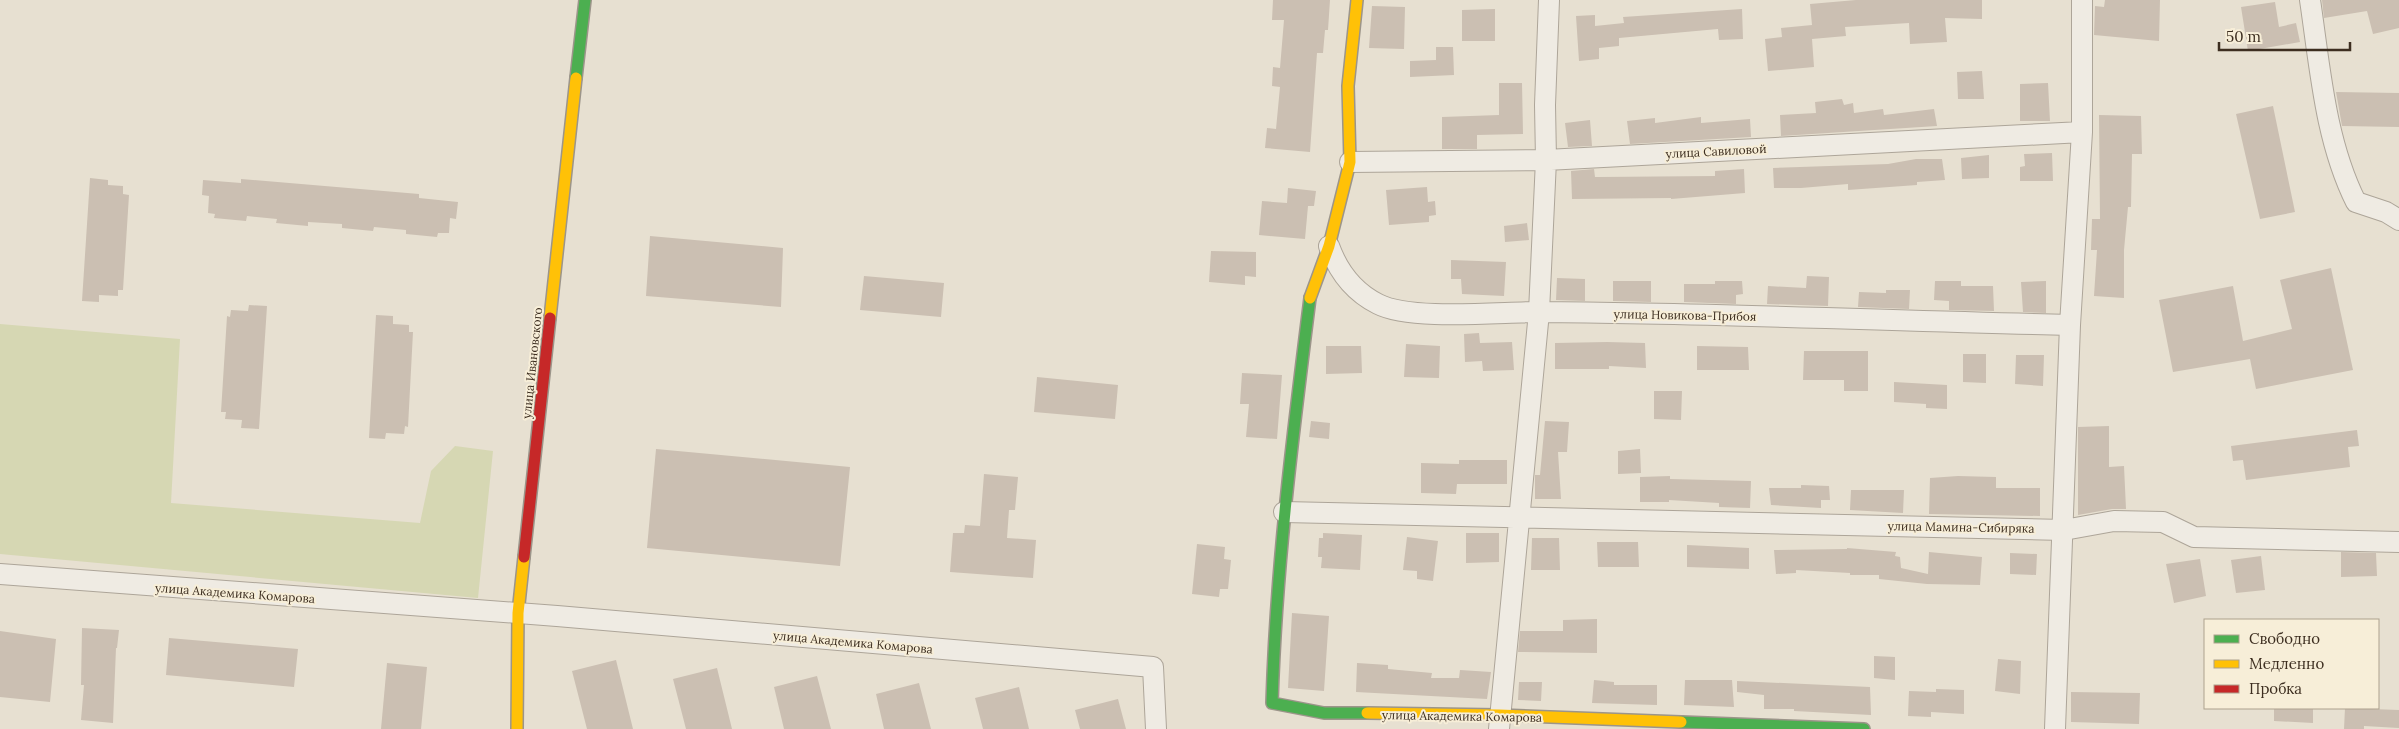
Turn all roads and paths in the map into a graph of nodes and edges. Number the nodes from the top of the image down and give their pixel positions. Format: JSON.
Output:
{"nodes":[{"id":1,"x":585,"y":0,"type":"edge"},
{"id":2,"x":1357,"y":0,"type":"edge"},
{"id":3,"x":1549,"y":0,"type":"edge"},
{"id":4,"x":2082,"y":0,"type":"edge"},
{"id":5,"x":2310,"y":0,"type":"edge"},
{"id":6,"x":2082,"y":132,"type":"junction"},
{"id":7,"x":1546,"y":160,"type":"junction"},
{"id":8,"x":1350,"y":162,"type":"junction"},
{"id":9,"x":2399,"y":220,"type":"edge"},
{"id":10,"x":1329,"y":246,"type":"junction"},
{"id":11,"x":1540,"y":312,"type":"junction"},
{"id":12,"x":2070,"y":325,"type":"junction"},
{"id":13,"x":1284,"y":512,"type":"junction"},
{"id":14,"x":1518,"y":516,"type":"junction"},
{"id":15,"x":2064,"y":530,"type":"junction"},
{"id":16,"x":2399,"y":542,"type":"edge"},
{"id":17,"x":0,"y":574,"type":"edge"},
{"id":18,"x":508,"y":613,"type":"junction"},
{"id":19,"x":1499,"y":722,"type":"edge"},
{"id":20,"x":517,"y":729,"type":"edge"},
{"id":21,"x":1156,"y":729,"type":"edge"},
{"id":22,"x":1864,"y":729,"type":"edge"},
{"id":23,"x":2055,"y":729,"type":"edge"}],
"edges":[{"from":1,"to":18,"type":"street","name":"улица Ивановского"},
{"from":2,"to":8,"type":"street"},
{"from":3,"to":7,"type":"street"},
{"from":4,"to":6,"type":"street"},
{"from":5,"to":9,"type":"street"},
{"from":6,"to":7,"type":"street","name":"улица Савиловой"},
{"from":6,"to":12,"type":"street"},
{"from":7,"to":8,"type":"street","name":"улица Савиловой"},
{"from":7,"to":11,"type":"street"},
{"from":8,"to":10,"type":"street"},
{"from":10,"to":11,"type":"street","name":"улица Новикова-Прибоя"},
{"from":10,"to":13,"type":"street"},
{"from":11,"to":12,"type":"street","name":"улица Новикова-Прибоя"},
{"from":11,"to":14,"type":"street"},
{"from":12,"to":15,"type":"street"},
{"from":13,"to":14,"type":"street","name":"улица Мамина-Сибиряка"},
{"from":13,"to":19,"type":"street","name":"улица Академика Комарова"},
{"from":14,"to":15,"type":"street","name":"улица Мамина-Сибиряка"},
{"from":14,"to":19,"type":"street"},
{"from":15,"to":16,"type":"street","name":"улица Мамина-Сибиряка"},
{"from":15,"to":23,"type":"street"},
{"from":17,"to":18,"type":"street","name":"улица Академика Комарова"},
{"from":18,"to":20,"type":"street","name":"улица Ивановского"},
{"from":18,"to":21,"type":"street","name":"улица Академика Комарова"},
{"from":19,"to":22,"type":"street","name":"улица Академика Комарова"}]}
